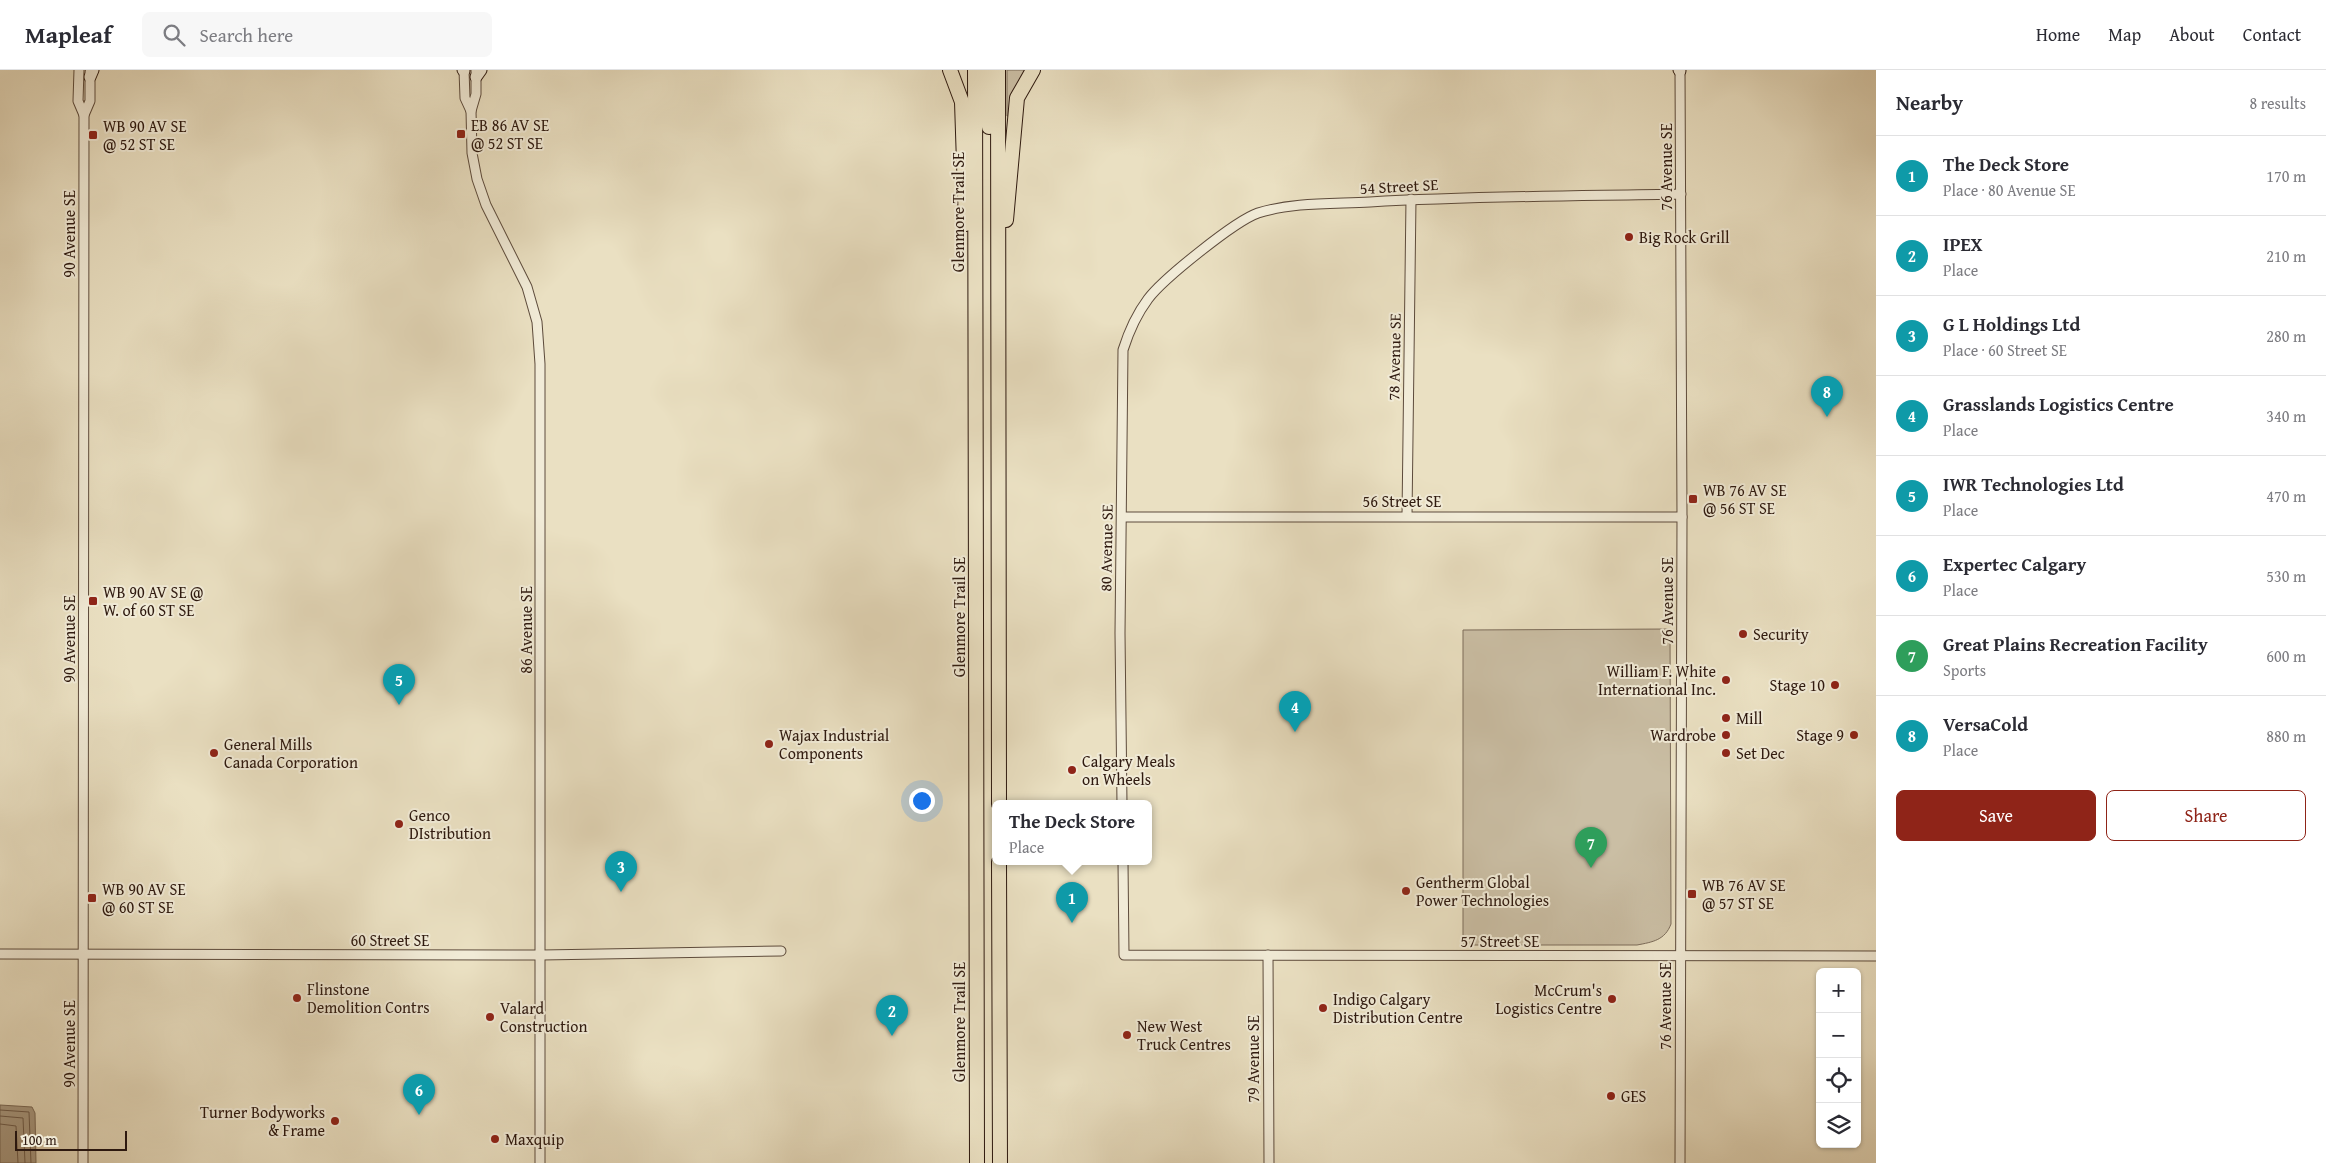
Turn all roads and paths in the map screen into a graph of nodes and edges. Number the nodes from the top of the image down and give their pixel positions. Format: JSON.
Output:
{"nodes":[{"id":1,"x":79,"y":70,"type":"edge"},
{"id":2,"x":464,"y":70,"type":"edge"},
{"id":3,"x":950,"y":70,"type":"edge"},
{"id":4,"x":975,"y":70,"type":"edge"},
{"id":5,"x":986,"y":70,"type":"edge"},
{"id":6,"x":998,"y":70,"type":"edge"},
{"id":7,"x":1032,"y":70,"type":"edge"},
{"id":8,"x":1679,"y":70,"type":"edge"},
{"id":9,"x":91,"y":72,"type":"edge"},
{"id":10,"x":478,"y":72,"type":"edge"},
{"id":11,"x":471,"y":111,"type":"junction"},
{"id":12,"x":84,"y":115,"type":"junction"},
{"id":13,"x":998,"y":176,"type":"junction"},
{"id":14,"x":1681,"y":194,"type":"junction"},
{"id":15,"x":1411,"y":199,"type":"junction"},
{"id":16,"x":998,"y":275,"type":"junction"},
{"id":17,"x":1149,"y":298,"type":"joint"},
{"id":18,"x":976,"y":330,"type":"junction"},
{"id":19,"x":1407,"y":516,"type":"junction"},
{"id":20,"x":1122,"y":517,"type":"junction"},
{"id":21,"x":1682,"y":517,"type":"junction"},
{"id":22,"x":999,"y":800,"type":"edge"},
{"id":23,"x":1122,"y":800,"type":"edge"},
{"id":24,"x":999,"y":865,"type":"edge"},
{"id":25,"x":1123,"y":865,"type":"edge"},
{"id":26,"x":781,"y":951,"type":"dead end"},
{"id":27,"x":0,"y":954,"type":"edge"},
{"id":28,"x":84,"y":954,"type":"junction"},
{"id":29,"x":542,"y":955,"type":"junction"},
{"id":30,"x":1268,"y":956,"type":"junction"},
{"id":31,"x":1876,"y":956,"type":"edge"},
{"id":32,"x":1681,"y":957,"type":"junction"},
{"id":33,"x":83,"y":1163,"type":"edge"},
{"id":34,"x":540,"y":1163,"type":"edge"},
{"id":35,"x":977,"y":1163,"type":"edge"},
{"id":36,"x":1000,"y":1163,"type":"edge"},
{"id":37,"x":1269,"y":1163,"type":"edge"},
{"id":38,"x":1680,"y":1163,"type":"edge"}],
"edges":[{"from":1,"to":12,"type":"street","name":"90 Avenue SE"},
{"from":2,"to":11,"type":"street","name":"86 Avenue SE"},
{"from":3,"to":18,"type":"main road"},
{"from":4,"to":18,"type":"main road","name":"Glenmore Trail SE"},
{"from":5,"to":13,"type":"main road"},
{"from":6,"to":13,"type":"main road"},
{"from":7,"to":16,"type":"main road"},
{"from":8,"to":14,"type":"street","name":"76 Avenue SE"},
{"from":9,"to":12,"type":"street","name":"90 Avenue SE"},
{"from":10,"to":11,"type":"street","name":"86 Avenue SE"},
{"from":11,"to":29,"type":"street","name":"86 Avenue SE"},
{"from":12,"to":28,"type":"street","name":"90 Avenue SE"},
{"from":13,"to":16,"type":"main road"},
{"from":14,"to":15,"type":"street","name":"54 Street SE"},
{"from":14,"to":21,"type":"street","name":"76 Avenue SE"},
{"from":15,"to":17,"type":"street","name":"54 Street SE"},
{"from":15,"to":19,"type":"street","name":"78 Avenue SE"},
{"from":16,"to":22,"type":"main road"},
{"from":17,"to":20,"type":"street","name":"80 Avenue SE"},
{"from":18,"to":35,"type":"main road","name":"Glenmore Trail SE"},
{"from":19,"to":20,"type":"street","name":"56 Street SE"},
{"from":19,"to":21,"type":"street","name":"56 Street SE"},
{"from":20,"to":23,"type":"street","name":"80 Avenue SE"},
{"from":21,"to":32,"type":"street","name":"76 Avenue SE"},
{"from":24,"to":36,"type":"main road"},
{"from":25,"to":30,"type":"street","name":"57 Street SE"},
{"from":26,"to":29,"type":"street","name":"60 Street SE"},
{"from":27,"to":28,"type":"street","name":"60 Street SE"},
{"from":28,"to":29,"type":"street","name":"60 Street SE"},
{"from":28,"to":33,"type":"street","name":"90 Avenue SE"},
{"from":29,"to":34,"type":"street","name":"86 Avenue SE"},
{"from":30,"to":32,"type":"street","name":"57 Street SE"},
{"from":30,"to":37,"type":"street","name":"79 Avenue SE"},
{"from":31,"to":32,"type":"street","name":"57 Street SE"},
{"from":32,"to":38,"type":"street","name":"76 Avenue SE"}]}
